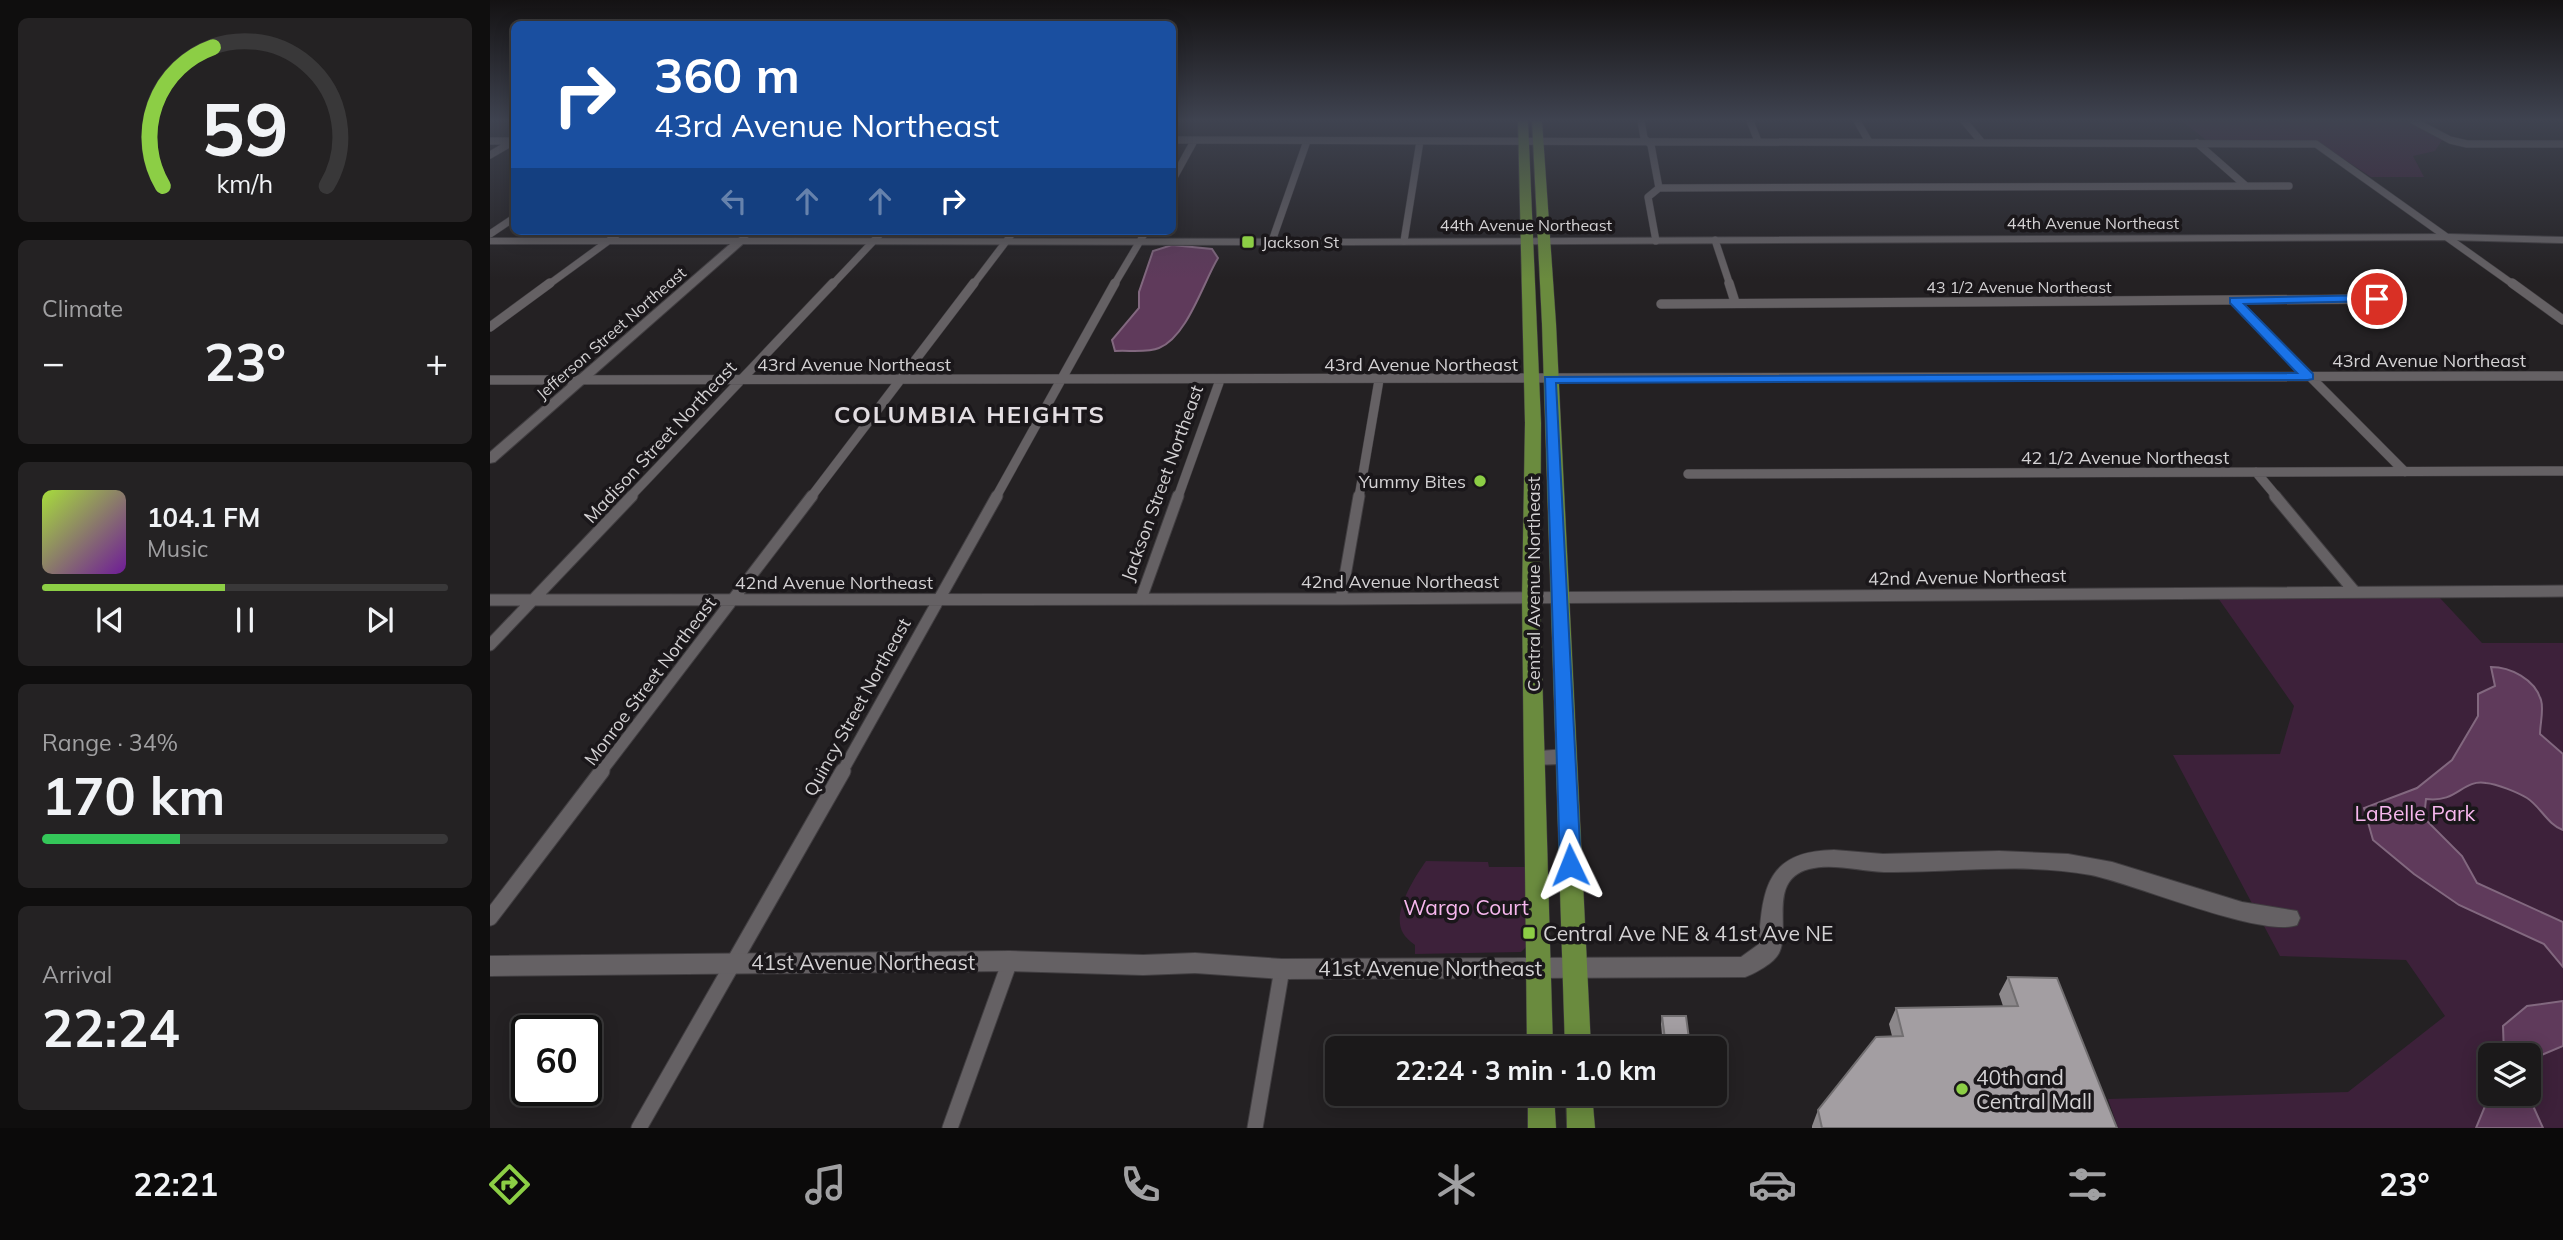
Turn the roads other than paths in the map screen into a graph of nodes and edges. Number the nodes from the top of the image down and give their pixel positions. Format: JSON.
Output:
{"nodes":[{"id":1,"x":1296,"y":174,"type":"edge"},
{"id":2,"x":1414,"y":174,"type":"edge"},
{"id":3,"x":1525,"y":174,"type":"edge"},
{"id":4,"x":1540,"y":174,"type":"edge"},
{"id":5,"x":1656,"y":174,"type":"edge"},
{"id":6,"x":2232,"y":174,"type":"edge"},
{"id":7,"x":2358,"y":174,"type":"edge"},
{"id":8,"x":2246,"y":186,"type":"junction"},
{"id":9,"x":2288,"y":186,"type":"dead end"},
{"id":10,"x":1659,"y":188,"type":"junction"},
{"id":11,"x":511,"y":220,"type":"edge"},
{"id":12,"x":490,"y":234,"type":"edge"},
{"id":13,"x":617,"y":235,"type":"edge"},
{"id":14,"x":747,"y":235,"type":"edge"},
{"id":15,"x":879,"y":235,"type":"edge"},
{"id":16,"x":1011,"y":235,"type":"edge"},
{"id":17,"x":1143,"y":236,"type":"edge"},
{"id":18,"x":2449,"y":237,"type":"junction"},
{"id":19,"x":1715,"y":240,"type":"junction"},
{"id":20,"x":2563,"y":240,"type":"edge"},
{"id":21,"x":490,"y":241,"type":"edge"},
{"id":22,"x":609,"y":241,"type":"junction"},
{"id":23,"x":740,"y":241,"type":"junction"},
{"id":24,"x":873,"y":241,"type":"junction"},
{"id":25,"x":1006,"y":241,"type":"junction"},
{"id":26,"x":1272,"y":241,"type":"junction"},
{"id":27,"x":1404,"y":241,"type":"junction"},
{"id":28,"x":1525,"y":241,"type":"junction"},
{"id":29,"x":1544,"y":241,"type":"junction"},
{"id":30,"x":1656,"y":241,"type":"junction"},
{"id":31,"x":2377,"y":299,"type":"dead end"},
{"id":32,"x":2234,"y":300,"type":"junction"},
{"id":33,"x":1735,"y":302,"type":"junction"},
{"id":34,"x":1661,"y":304,"type":"dead end"},
{"id":35,"x":2563,"y":320,"type":"edge"},
{"id":36,"x":490,"y":327,"type":"edge"},
{"id":37,"x":2563,"y":376,"type":"edge"},
{"id":38,"x":2308,"y":377,"type":"junction"},
{"id":39,"x":490,"y":380,"type":"edge"},
{"id":40,"x":580,"y":380,"type":"junction"},
{"id":41,"x":740,"y":380,"type":"junction"},
{"id":42,"x":903,"y":380,"type":"junction"},
{"id":43,"x":1059,"y":380,"type":"junction"},
{"id":44,"x":1220,"y":380,"type":"junction"},
{"id":45,"x":1379,"y":380,"type":"junction"},
{"id":46,"x":1531,"y":380,"type":"junction"},
{"id":47,"x":1549,"y":380,"type":"junction"},
{"id":48,"x":490,"y":459,"type":"edge"},
{"id":49,"x":2563,"y":471,"type":"edge"},
{"id":50,"x":2256,"y":472,"type":"junction"},
{"id":51,"x":2405,"y":472,"type":"junction"},
{"id":52,"x":1688,"y":474,"type":"dead end"},
{"id":53,"x":2354,"y":591,"type":"junction"},
{"id":54,"x":2563,"y":591,"type":"edge"},
{"id":55,"x":1531,"y":598,"type":"junction"},
{"id":56,"x":1559,"y":598,"type":"junction"},
{"id":57,"x":1142,"y":599,"type":"junction"},
{"id":58,"x":1341,"y":599,"type":"junction"},
{"id":59,"x":490,"y":600,"type":"edge"},
{"id":60,"x":533,"y":600,"type":"junction"},
{"id":61,"x":734,"y":600,"type":"junction"},
{"id":62,"x":940,"y":600,"type":"junction"},
{"id":63,"x":490,"y":645,"type":"edge"},
{"id":64,"x":1566,"y":756,"type":"junction"},
{"id":65,"x":1534,"y":757,"type":"junction"},
{"id":66,"x":490,"y":918,"type":"edge"},
{"id":67,"x":2289,"y":918,"type":"dead end"},
{"id":68,"x":1010,"y":961,"type":"junction"},
{"id":69,"x":735,"y":963,"type":"junction"},
{"id":70,"x":490,"y":965,"type":"edge"},
{"id":71,"x":1539,"y":967,"type":"junction"},
{"id":72,"x":1574,"y":967,"type":"junction"},
{"id":73,"x":1282,"y":969,"type":"junction"},
{"id":74,"x":1540,"y":1036,"type":"edge"},
{"id":75,"x":1577,"y":1036,"type":"edge"},
{"id":76,"x":1541,"y":1106,"type":"edge"},
{"id":77,"x":1580,"y":1106,"type":"edge"},
{"id":78,"x":639,"y":1128,"type":"edge"},
{"id":79,"x":950,"y":1128,"type":"edge"},
{"id":80,"x":1255,"y":1128,"type":"edge"},
{"id":81,"x":1542,"y":1128,"type":"edge"},
{"id":82,"x":1581,"y":1128,"type":"edge"}],
"edges":[{"from":1,"to":26,"type":"street"},
{"from":2,"to":27,"type":"street"},
{"from":3,"to":28,"type":"main road","name":"Central Avenue Northeast"},
{"from":4,"to":29,"type":"main road","name":"Central Avenue Northeast"},
{"from":5,"to":10,"type":"street"},
{"from":6,"to":8,"type":"street"},
{"from":7,"to":18,"type":"street"},
{"from":8,"to":9,"type":"street"},
{"from":8,"to":10,"type":"street"},
{"from":10,"to":30,"type":"street"},
{"from":11,"to":12,"type":"street"},
{"from":13,"to":22,"type":"street"},
{"from":14,"to":23,"type":"street","name":"Jefferson Street Northeast"},
{"from":15,"to":24,"type":"street","name":"Madison Street Northeast"},
{"from":16,"to":25,"type":"street","name":"Monroe Street Northeast"},
{"from":17,"to":25,"type":"street","name":"44th Avenue Northeast"},
{"from":17,"to":26,"type":"street","name":"44th Avenue Northeast"},
{"from":17,"to":43,"type":"street","name":"Quincy Street Northeast"},
{"from":18,"to":19,"type":"street","name":"44th Avenue Northeast"},
{"from":18,"to":20,"type":"street","name":"44th Avenue Northeast"},
{"from":18,"to":35,"type":"street"},
{"from":19,"to":30,"type":"street","name":"44th Avenue Northeast"},
{"from":19,"to":33,"type":"street"},
{"from":21,"to":22,"type":"street","name":"44th Avenue Northeast"},
{"from":22,"to":23,"type":"street","name":"44th Avenue Northeast"},
{"from":22,"to":36,"type":"street"},
{"from":23,"to":24,"type":"street","name":"44th Avenue Northeast"},
{"from":23,"to":40,"type":"street","name":"Jefferson Street Northeast"},
{"from":24,"to":25,"type":"street","name":"44th Avenue Northeast"},
{"from":24,"to":41,"type":"street","name":"Madison Street Northeast"},
{"from":25,"to":42,"type":"street","name":"Monroe Street Northeast"},
{"from":26,"to":27,"type":"street","name":"44th Avenue Northeast"},
{"from":27,"to":28,"type":"street","name":"44th Avenue Northeast"},
{"from":28,"to":29,"type":"street","name":"44th Avenue Northeast"},
{"from":28,"to":46,"type":"main road","name":"Central Avenue Northeast"},
{"from":29,"to":30,"type":"street","name":"44th Avenue Northeast"},
{"from":29,"to":47,"type":"main road","name":"Central Avenue Northeast"},
{"from":31,"to":32,"type":"street","name":"43 1/2 Avenue Northeast"},
{"from":32,"to":33,"type":"street","name":"43 1/2 Avenue Northeast"},
{"from":32,"to":38,"type":"street"},
{"from":33,"to":34,"type":"street","name":"43 1/2 Avenue Northeast"},
{"from":37,"to":38,"type":"street","name":"43rd Avenue Northeast"},
{"from":38,"to":47,"type":"street","name":"43rd Avenue Northeast"},
{"from":38,"to":51,"type":"street"},
{"from":39,"to":40,"type":"street","name":"43rd Avenue Northeast"},
{"from":40,"to":41,"type":"street","name":"43rd Avenue Northeast"},
{"from":40,"to":48,"type":"street","name":"Jefferson Street Northeast"},
{"from":41,"to":42,"type":"street","name":"43rd Avenue Northeast"},
{"from":41,"to":60,"type":"street","name":"Madison Street Northeast"},
{"from":42,"to":43,"type":"street","name":"43rd Avenue Northeast"},
{"from":42,"to":61,"type":"street","name":"Monroe Street Northeast"},
{"from":43,"to":44,"type":"street","name":"43rd Avenue Northeast"},
{"from":43,"to":62,"type":"street","name":"Quincy Street Northeast"},
{"from":44,"to":45,"type":"street","name":"43rd Avenue Northeast"},
{"from":44,"to":57,"type":"street","name":"Jackson Street Northeast"},
{"from":45,"to":46,"type":"street","name":"43rd Avenue Northeast"},
{"from":45,"to":58,"type":"street"},
{"from":46,"to":47,"type":"street","name":"43rd Avenue Northeast"},
{"from":46,"to":55,"type":"main road","name":"Central Avenue Northeast"},
{"from":47,"to":56,"type":"main road","name":"Central Avenue Northeast"},
{"from":49,"to":51,"type":"street","name":"42 1/2 Avenue Northeast"},
{"from":50,"to":51,"type":"street","name":"42 1/2 Avenue Northeast"},
{"from":50,"to":52,"type":"street","name":"42 1/2 Avenue Northeast"},
{"from":50,"to":53,"type":"street"},
{"from":53,"to":54,"type":"street","name":"42nd Avenue Northeast"},
{"from":53,"to":56,"type":"street","name":"42nd Avenue Northeast"},
{"from":55,"to":56,"type":"street","name":"42nd Avenue Northeast"},
{"from":55,"to":58,"type":"street","name":"42nd Avenue Northeast"},
{"from":55,"to":65,"type":"main road","name":"Central Avenue Northeast"},
{"from":56,"to":64,"type":"main road","name":"Central Avenue Northeast"},
{"from":57,"to":58,"type":"street","name":"42nd Avenue Northeast"},
{"from":57,"to":62,"type":"street","name":"42nd Avenue Northeast"},
{"from":59,"to":60,"type":"street","name":"42nd Avenue Northeast"},
{"from":60,"to":61,"type":"street","name":"42nd Avenue Northeast"},
{"from":60,"to":63,"type":"street","name":"Madison Street Northeast"},
{"from":61,"to":62,"type":"street","name":"42nd Avenue Northeast"},
{"from":61,"to":66,"type":"street","name":"Monroe Street Northeast"},
{"from":62,"to":69,"type":"street","name":"Quincy Street Northeast"},
{"from":64,"to":65,"type":"street"},
{"from":64,"to":72,"type":"main road","name":"Central Avenue Northeast"},
{"from":65,"to":71,"type":"main road","name":"Central Avenue Northeast"},
{"from":67,"to":72,"type":"street","name":"41st Avenue Northeast"},
{"from":68,"to":69,"type":"street","name":"41st Avenue Northeast"},
{"from":68,"to":73,"type":"street","name":"41st Avenue Northeast"},
{"from":68,"to":79,"type":"street"},
{"from":69,"to":70,"type":"street","name":"41st Avenue Northeast"},
{"from":69,"to":78,"type":"street","name":"Quincy Street Northeast"},
{"from":71,"to":72,"type":"street","name":"41st Avenue Northeast"},
{"from":71,"to":73,"type":"street","name":"41st Avenue Northeast"},
{"from":71,"to":74,"type":"main road","name":"Central Avenue Northeast"},
{"from":72,"to":75,"type":"main road","name":"Central Avenue Northeast"},
{"from":73,"to":80,"type":"street"},
{"from":76,"to":81,"type":"main road"},
{"from":77,"to":82,"type":"main road"}]}
